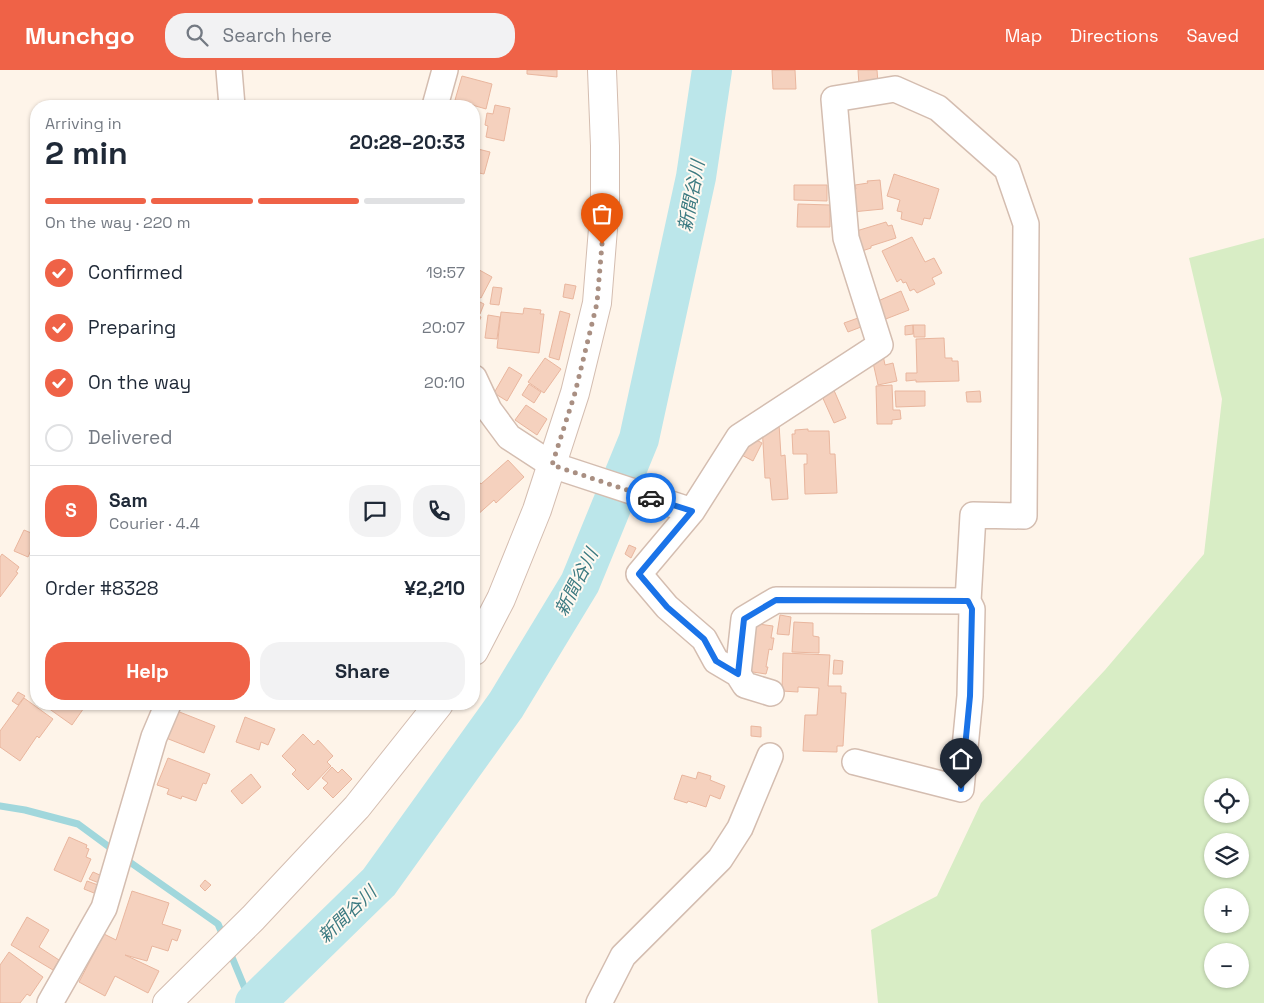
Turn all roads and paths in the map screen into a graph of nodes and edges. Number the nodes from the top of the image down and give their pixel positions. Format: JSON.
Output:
{"nodes":[{"id":1,"x":229,"y":70,"type":"edge"},
{"id":2,"x":445,"y":70,"type":"edge"},
{"id":3,"x":602,"y":70,"type":"edge"},
{"id":4,"x":232,"y":100,"type":"edge"},
{"id":5,"x":437,"y":100,"type":"edge"},
{"id":6,"x":480,"y":391,"type":"edge"},
{"id":7,"x":562,"y":468,"type":"junction"},
{"id":8,"x":692,"y":511,"type":"junction"},
{"id":9,"x":968,"y":601,"type":"junction"},
{"id":10,"x":480,"y":639,"type":"edge"},
{"id":11,"x":738,"y":674,"type":"junction"},
{"id":12,"x":771,"y":693,"type":"dead end"},
{"id":13,"x":166,"y":710,"type":"edge"},
{"id":14,"x":434,"y":710,"type":"edge"},
{"id":15,"x":770,"y":756,"type":"dead end"},
{"id":16,"x":854,"y":762,"type":"dead end"},
{"id":17,"x":50,"y":1003,"type":"edge"},
{"id":18,"x":167,"y":1003,"type":"edge"},
{"id":19,"x":599,"y":1003,"type":"edge"}],
"edges":[{"from":1,"to":4,"type":"street"},
{"from":2,"to":5,"type":"street"},
{"from":3,"to":7,"type":"street"},
{"from":6,"to":7,"type":"street"},
{"from":7,"to":8,"type":"street"},
{"from":7,"to":10,"type":"street"},
{"from":8,"to":9,"type":"street"},
{"from":8,"to":11,"type":"street"},
{"from":9,"to":11,"type":"street"},
{"from":9,"to":16,"type":"street"},
{"from":11,"to":12,"type":"street"},
{"from":13,"to":17,"type":"street"},
{"from":14,"to":18,"type":"street"},
{"from":15,"to":19,"type":"street"}]}
